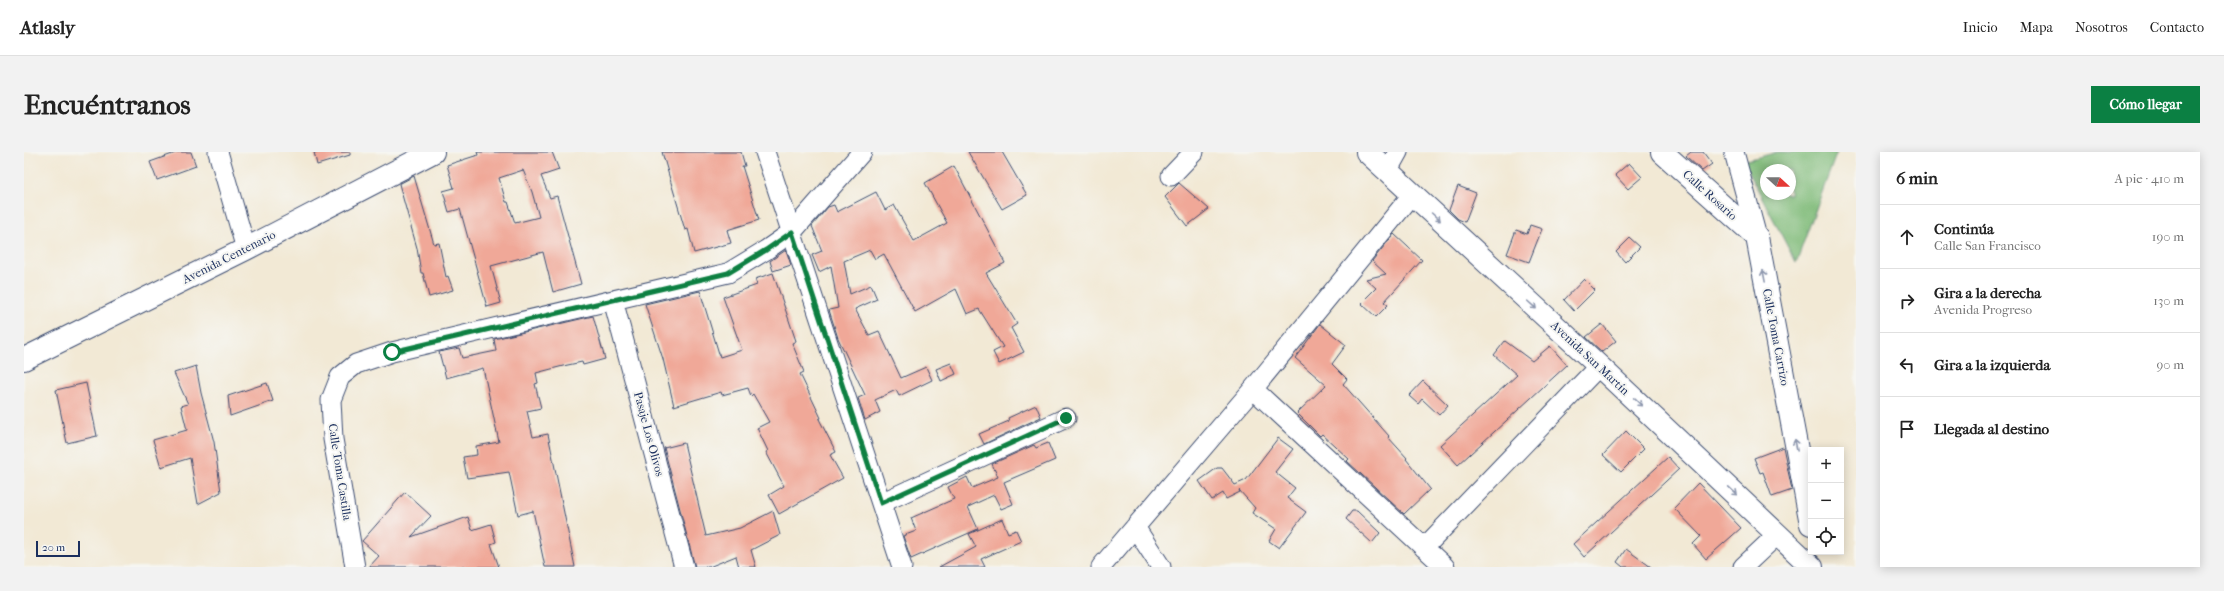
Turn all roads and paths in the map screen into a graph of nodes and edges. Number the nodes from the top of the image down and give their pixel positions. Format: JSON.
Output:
{"nodes":[{"id":1,"x":218,"y":152,"type":"edge"},
{"id":2,"x":433,"y":152,"type":"edge"},
{"id":3,"x":765,"y":152,"type":"edge"},
{"id":4,"x":862,"y":152,"type":"edge"},
{"id":5,"x":1194,"y":152,"type":"edge"},
{"id":6,"x":1366,"y":152,"type":"edge"},
{"id":7,"x":1662,"y":152,"type":"edge"},
{"id":8,"x":1734,"y":152,"type":"edge"},
{"id":9,"x":1393,"y":161,"type":"edge"},
{"id":10,"x":1171,"y":176,"type":"dead end"},
{"id":11,"x":1412,"y":195,"type":"junction"},
{"id":12,"x":792,"y":232,"type":"junction"},
{"id":13,"x":1757,"y":237,"type":"junction"},
{"id":14,"x":246,"y":248,"type":"junction"},
{"id":15,"x":613,"y":300,"type":"junction"},
{"id":16,"x":24,"y":359,"type":"edge"},
{"id":17,"x":1599,"y":366,"type":"junction"},
{"id":18,"x":1253,"y":389,"type":"junction"},
{"id":19,"x":1066,"y":418,"type":"dead end"},
{"id":20,"x":881,"y":503,"type":"junction"},
{"id":21,"x":1810,"y":519,"type":"edge"},
{"id":22,"x":1135,"y":527,"type":"junction"},
{"id":23,"x":1778,"y":534,"type":"junction"},
{"id":24,"x":1424,"y":548,"type":"junction"},
{"id":25,"x":1817,"y":555,"type":"edge"},
{"id":26,"x":356,"y":567,"type":"edge"},
{"id":27,"x":684,"y":567,"type":"edge"},
{"id":28,"x":902,"y":567,"type":"edge"},
{"id":29,"x":1101,"y":567,"type":"edge"},
{"id":30,"x":1161,"y":567,"type":"edge"},
{"id":31,"x":1444,"y":567,"type":"edge"},
{"id":32,"x":1742,"y":567,"type":"edge"},
{"id":33,"x":1812,"y":567,"type":"edge"},
{"id":34,"x":1819,"y":567,"type":"edge"}],
"edges":[{"from":1,"to":14,"type":"street"},
{"from":2,"to":14,"type":"main road","name":"Avenida Centenario"},
{"from":3,"to":12,"type":"street"},
{"from":4,"to":12,"type":"street"},
{"from":5,"to":10,"type":"street"},
{"from":6,"to":9,"type":"main road","name":"Avenida San Martín"},
{"from":7,"to":13,"type":"main road","name":"Calle Rosario"},
{"from":8,"to":13,"type":"street","name":"Calle Toma Carrizo"},
{"from":9,"to":11,"type":"main road","name":"Avenida San Martín"},
{"from":11,"to":17,"type":"main road","name":"Avenida San Martín","one_way":true},
{"from":11,"to":18,"type":"street"},
{"from":12,"to":15,"type":"street"},
{"from":12,"to":20,"type":"street"},
{"from":21,"to":13,"type":"main road","name":"Calle Toma Carrizo","one_way":true},
{"from":14,"to":16,"type":"main road","name":"Avenida Centenario"},
{"from":15,"to":26,"type":"street","name":"Calle Toma Castilla"},
{"from":15,"to":27,"type":"street","name":"Pasaje Los Olivos"},
{"from":17,"to":23,"type":"main road","name":"Avenida San Martín","one_way":true},
{"from":17,"to":24,"type":"street"},
{"from":18,"to":22,"type":"street"},
{"from":18,"to":24,"type":"street"},
{"from":19,"to":20,"type":"street"},
{"from":20,"to":28,"type":"street"},
{"from":22,"to":29,"type":"street"},
{"from":22,"to":30,"type":"street"},
{"from":23,"to":32,"type":"street"},
{"from":23,"to":33,"type":"main road","name":"Avenida San Martín"},
{"from":24,"to":31,"type":"street"},
{"from":25,"to":34,"type":"main road"}]}
